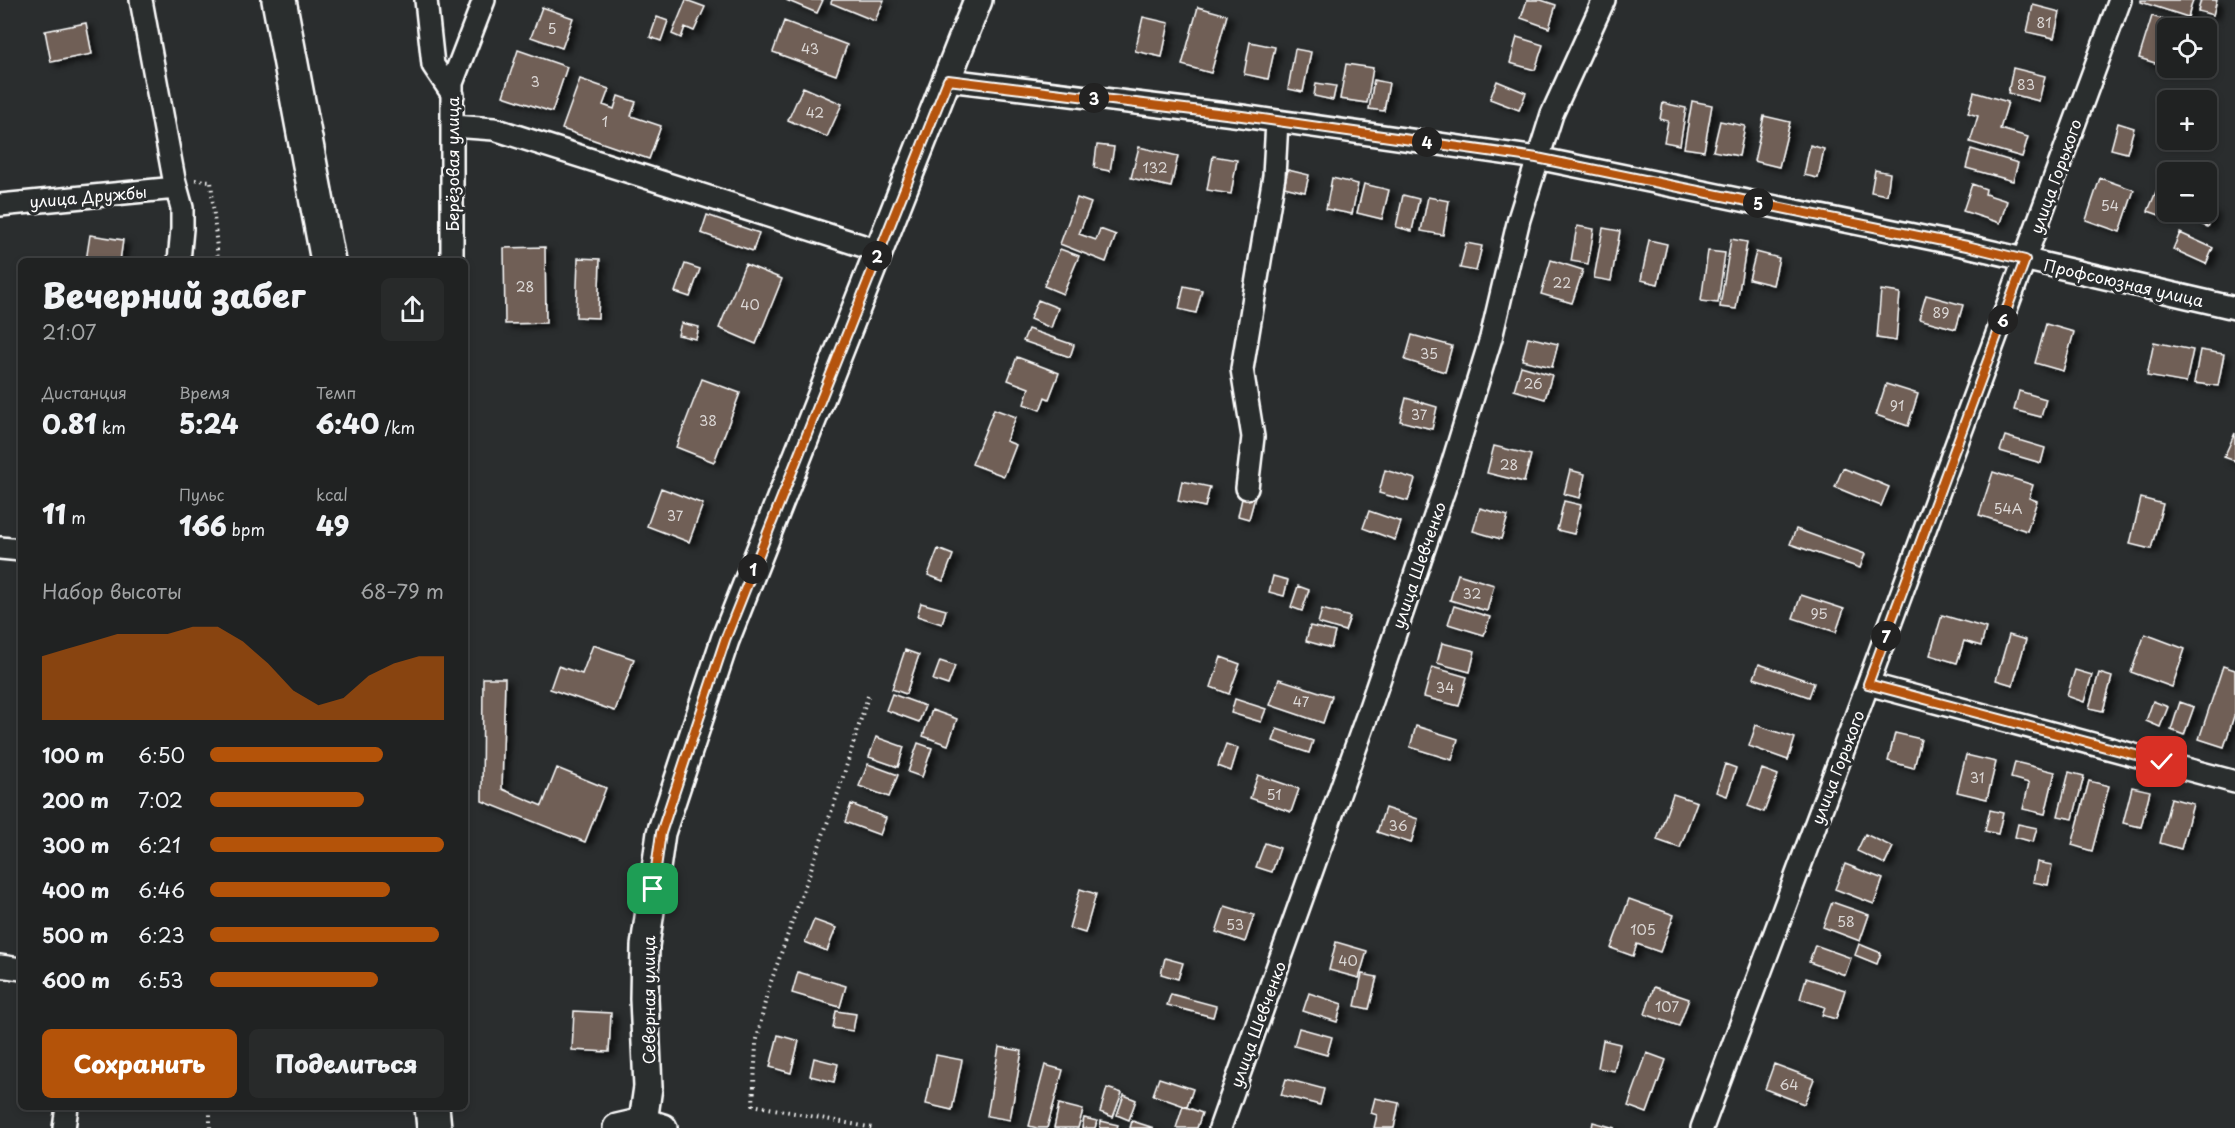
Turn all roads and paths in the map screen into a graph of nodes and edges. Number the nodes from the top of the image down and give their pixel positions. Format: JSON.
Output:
{"nodes":[{"id":1,"x":141,"y":0,"type":"edge"},
{"id":2,"x":279,"y":0,"type":"edge"},
{"id":3,"x":426,"y":0,"type":"edge"},
{"id":4,"x":484,"y":0,"type":"edge"},
{"id":5,"x":978,"y":0,"type":"edge"},
{"id":6,"x":1604,"y":0,"type":"edge"},
{"id":7,"x":2120,"y":0,"type":"edge"},
{"id":8,"x":948,"y":80,"type":"junction"},
{"id":9,"x":453,"y":95,"type":"junction"},
{"id":10,"x":1277,"y":121,"type":"junction"},
{"id":11,"x":453,"y":126,"type":"junction"},
{"id":12,"x":1537,"y":158,"type":"junction"},
{"id":13,"x":175,"y":184,"type":"junction"},
{"id":14,"x":0,"y":205,"type":"edge"},
{"id":15,"x":879,"y":251,"type":"junction"},
{"id":16,"x":179,"y":258,"type":"edge"},
{"id":17,"x":218,"y":258,"type":"edge"},
{"id":18,"x":326,"y":258,"type":"edge"},
{"id":19,"x":452,"y":258,"type":"edge"},
{"id":20,"x":2025,"y":260,"type":"junction"},
{"id":21,"x":2235,"y":308,"type":"edge"},
{"id":22,"x":1247,"y":488,"type":"dead end"},
{"id":23,"x":0,"y":548,"type":"edge"},
{"id":24,"x":18,"y":550,"type":"edge"},
{"id":25,"x":1868,"y":684,"type":"junction"},
{"id":26,"x":868,"y":696,"type":"dead end"},
{"id":27,"x":2235,"y":782,"type":"edge"},
{"id":28,"x":0,"y":966,"type":"edge"},
{"id":29,"x":18,"y":969,"type":"edge"},
{"id":30,"x":67,"y":1110,"type":"edge"},
{"id":31,"x":210,"y":1110,"type":"edge"},
{"id":32,"x":432,"y":1110,"type":"edge"},
{"id":33,"x":641,"y":1126,"type":"edge"},
{"id":34,"x":64,"y":1128,"type":"edge"},
{"id":35,"x":210,"y":1128,"type":"edge"},
{"id":36,"x":434,"y":1128,"type":"edge"},
{"id":37,"x":873,"y":1128,"type":"edge"},
{"id":38,"x":1220,"y":1128,"type":"edge"},
{"id":39,"x":1702,"y":1128,"type":"edge"}],
"edges":[{"from":1,"to":13,"type":"street"},
{"from":2,"to":18,"type":"highway"},
{"from":3,"to":9,"type":"street"},
{"from":4,"to":9,"type":"street","name":"Берёзовая улица"},
{"from":5,"to":8,"type":"street","name":"Северная улица"},
{"from":6,"to":12,"type":"street","name":"улица Шевченко"},
{"from":7,"to":20,"type":"street","name":"улица Горького"},
{"from":8,"to":10,"type":"street","name":"Профсоюзная улица"},
{"from":8,"to":15,"type":"street","name":"Северная улица"},
{"from":9,"to":11,"type":"street","name":"Берёзовая улица"},
{"from":10,"to":12,"type":"street","name":"Профсоюзная улица"},
{"from":10,"to":22,"type":"street"},
{"from":11,"to":15,"type":"street"},
{"from":11,"to":19,"type":"street","name":"Берёзовая улица"},
{"from":12,"to":20,"type":"street","name":"Профсоюзная улица"},
{"from":12,"to":38,"type":"street","name":"улица Шевченко"},
{"from":13,"to":14,"type":"street","name":"улица Дружбы"},
{"from":13,"to":16,"type":"street"},
{"from":13,"to":17,"type":"path"},
{"from":15,"to":33,"type":"street","name":"Северная улица"},
{"from":20,"to":21,"type":"street","name":"Профсоюзная улица"},
{"from":20,"to":25,"type":"street","name":"улица Горького"},
{"from":23,"to":24,"type":"street"},
{"from":25,"to":27,"type":"street"},
{"from":25,"to":39,"type":"street","name":"улица Горького"},
{"from":26,"to":37,"type":"path"},
{"from":28,"to":29,"type":"street"},
{"from":30,"to":34,"type":"street"},
{"from":31,"to":35,"type":"path"},
{"from":32,"to":36,"type":"highway"}]}
